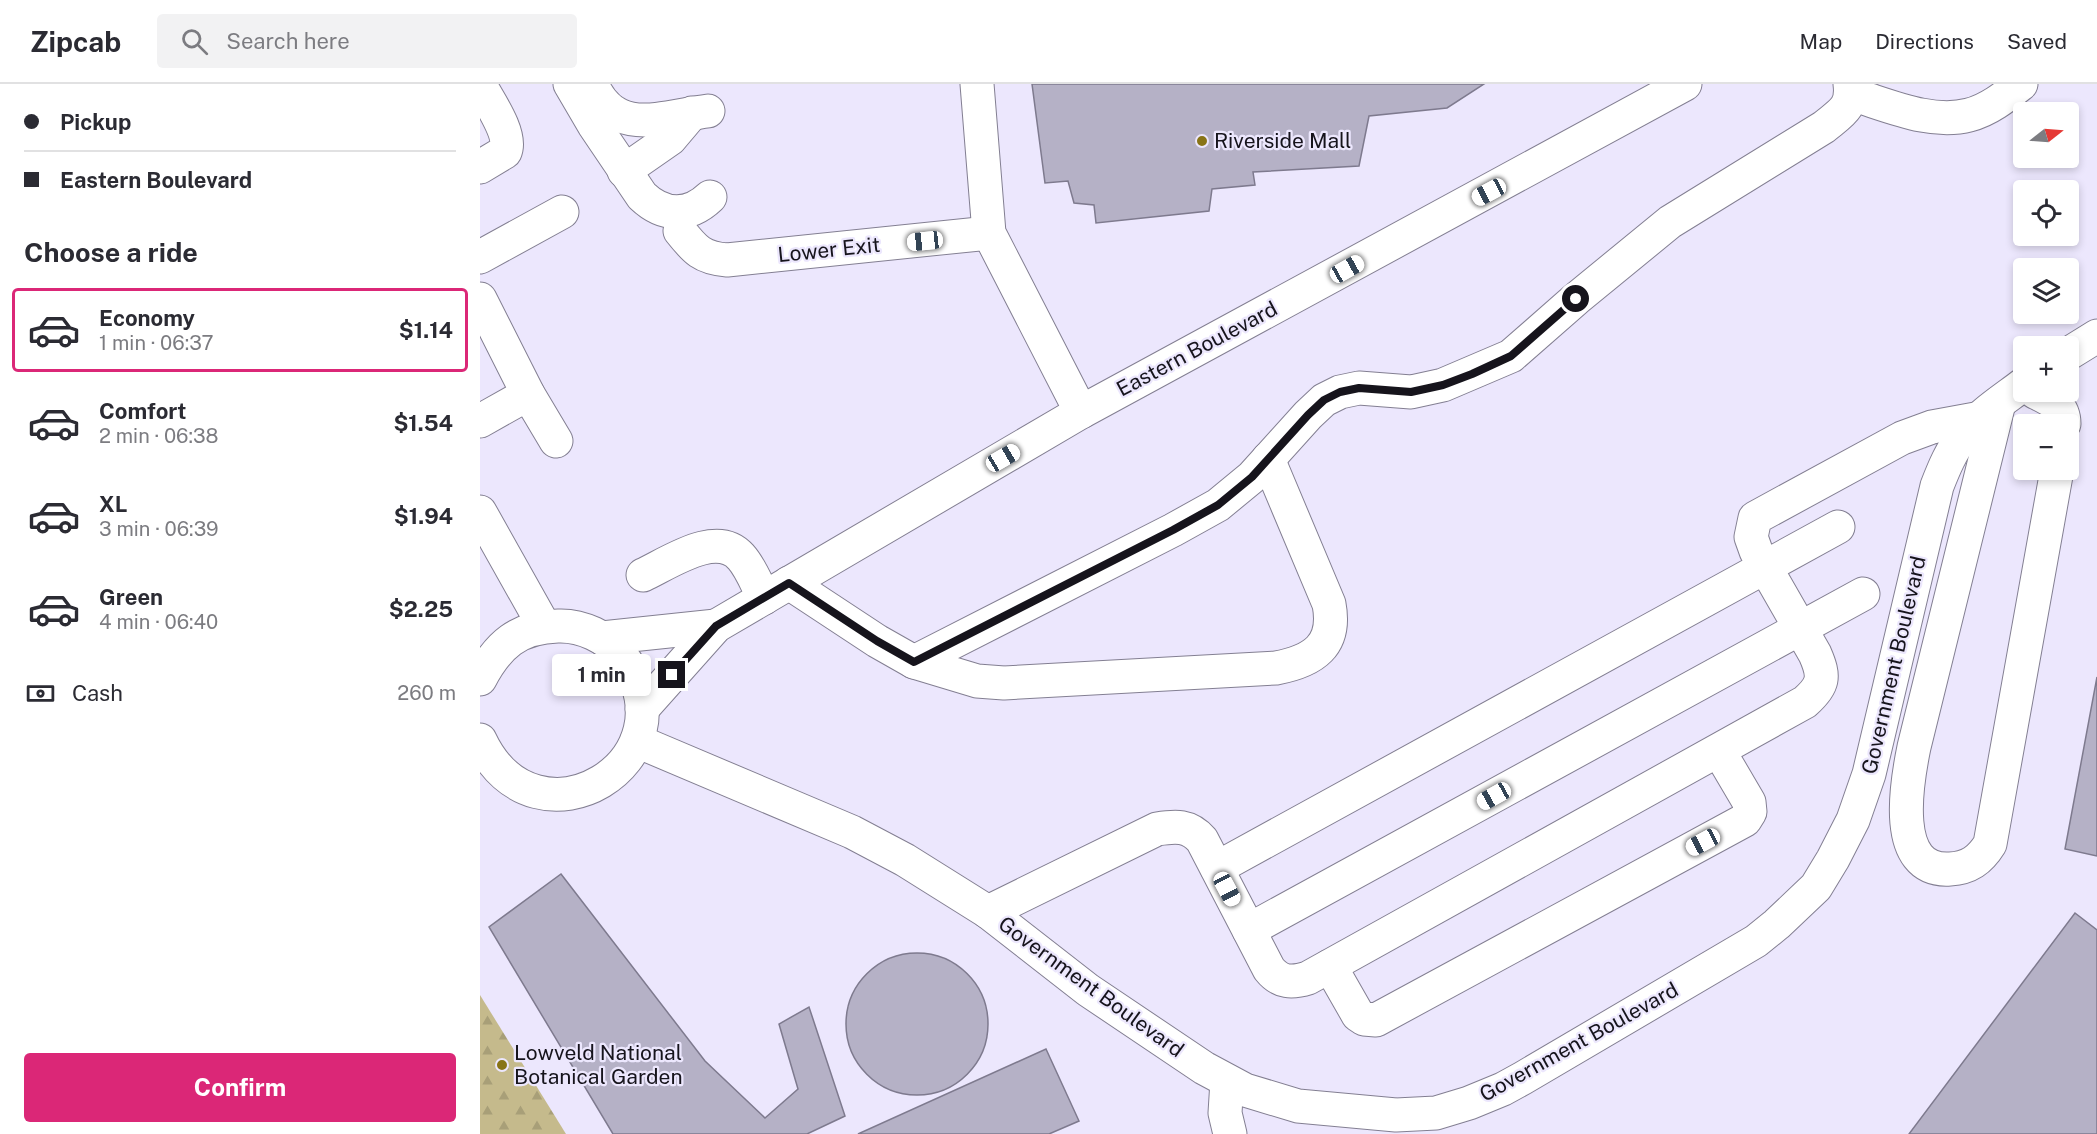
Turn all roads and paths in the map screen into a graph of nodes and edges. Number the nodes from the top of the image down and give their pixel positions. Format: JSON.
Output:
{"nodes":[{"id":1,"x":570,"y":84,"type":"edge"},
{"id":2,"x":592,"y":84,"type":"edge"},
{"id":3,"x":978,"y":84,"type":"edge"},
{"id":4,"x":1685,"y":84,"type":"edge"},
{"id":5,"x":2021,"y":84,"type":"edge"},
{"id":6,"x":480,"y":85,"type":"edge"},
{"id":7,"x":1850,"y":89,"type":"edge"},
{"id":8,"x":480,"y":166,"type":"edge"},
{"id":9,"x":624,"y":171,"type":"junction"},
{"id":10,"x":710,"y":197,"type":"dead end"},
{"id":11,"x":562,"y":212,"type":"dead end"},
{"id":12,"x":680,"y":231,"type":"dead end"},
{"id":13,"x":989,"y":233,"type":"junction"},
{"id":14,"x":480,"y":257,"type":"edge"},
{"id":15,"x":480,"y":299,"type":"edge"},
{"id":16,"x":2097,"y":336,"type":"edge"},
{"id":17,"x":2079,"y":347,"type":"edge"},
{"id":18,"x":528,"y":394,"type":"junction"},
{"id":19,"x":2013,"y":394,"type":"edge"},
{"id":20,"x":2013,"y":395,"type":"edge"},
{"id":21,"x":2013,"y":398,"type":"edge"},
{"id":22,"x":2051,"y":402,"type":"edge"},
{"id":23,"x":1081,"y":412,"type":"junction"},
{"id":24,"x":2063,"y":414,"type":"edge"},
{"id":25,"x":480,"y":421,"type":"edge"},
{"id":26,"x":555,"y":441,"type":"dead end"},
{"id":27,"x":1268,"y":459,"type":"junction"},
{"id":28,"x":2055,"y":480,"type":"edge"},
{"id":29,"x":480,"y":512,"type":"edge"},
{"id":30,"x":1838,"y":527,"type":"dead end"},
{"id":31,"x":1763,"y":567,"type":"junction"},
{"id":32,"x":643,"y":575,"type":"dead end"},
{"id":33,"x":776,"y":591,"type":"junction"},
{"id":34,"x":1863,"y":594,"type":"dead end"},
{"id":35,"x":544,"y":626,"type":"junction"},
{"id":36,"x":716,"y":626,"type":"junction"},
{"id":37,"x":1800,"y":628,"type":"junction"},
{"id":38,"x":602,"y":638,"type":"junction"},
{"id":39,"x":484,"y":658,"type":"edge"},
{"id":40,"x":914,"y":662,"type":"junction"},
{"id":41,"x":642,"y":709,"type":"junction"},
{"id":42,"x":480,"y":740,"type":"edge"},
{"id":43,"x":637,"y":741,"type":"junction"},
{"id":44,"x":1719,"y":751,"type":"junction"},
{"id":45,"x":1217,"y":868,"type":"junction"},
{"id":46,"x":988,"y":912,"type":"junction"},
{"id":47,"x":1249,"y":930,"type":"junction"},
{"id":48,"x":1330,"y":966,"type":"junction"},
{"id":49,"x":1227,"y":1080,"type":"junction"},
{"id":50,"x":1230,"y":1134,"type":"edge"}],
"edges":[{"from":1,"to":9,"type":"street"},
{"from":2,"to":9,"type":"street"},
{"from":3,"to":13,"type":"street"},
{"from":4,"to":23,"type":"street","name":"Eastern Boulevard"},
{"from":5,"to":7,"type":"street"},
{"from":6,"to":8,"type":"street"},
{"from":7,"to":27,"type":"street"},
{"from":9,"to":10,"type":"street"},
{"from":11,"to":14,"type":"street"},
{"from":12,"to":13,"type":"street","name":"Lower Exit"},
{"from":13,"to":23,"type":"street"},
{"from":15,"to":18,"type":"street"},
{"from":16,"to":17,"type":"street"},
{"from":18,"to":25,"type":"street"},
{"from":18,"to":26,"type":"street"},
{"from":19,"to":31,"type":"street"},
{"from":20,"to":49,"type":"street","name":"Government Boulevard"},
{"from":21,"to":28,"type":"street"},
{"from":22,"to":24,"type":"street"},
{"from":23,"to":33,"type":"street","name":"Eastern Boulevard"},
{"from":27,"to":40,"type":"street"},
{"from":27,"to":40,"type":"street"},
{"from":29,"to":35,"type":"street"},
{"from":30,"to":31,"type":"street"},
{"from":31,"to":37,"type":"street"},
{"from":31,"to":45,"type":"street"},
{"from":32,"to":33,"type":"street"},
{"from":33,"to":36,"type":"street","name":"Eastern Boulevard"},
{"from":33,"to":40,"type":"street"},
{"from":34,"to":37,"type":"street"},
{"from":35,"to":38,"type":"street"},
{"from":35,"to":39,"type":"street"},
{"from":36,"to":38,"type":"street","name":"Eastern Boulevard"},
{"from":36,"to":41,"type":"street","name":"Eastern Boulevard"},
{"from":37,"to":44,"type":"street"},
{"from":37,"to":47,"type":"street"},
{"from":38,"to":41,"type":"street"},
{"from":41,"to":43,"type":"street"},
{"from":42,"to":43,"type":"street"},
{"from":43,"to":46,"type":"street","name":"Government Boulevard"},
{"from":44,"to":48,"type":"street"},
{"from":44,"to":48,"type":"street"},
{"from":45,"to":46,"type":"street"},
{"from":45,"to":47,"type":"street"},
{"from":46,"to":49,"type":"street","name":"Government Boulevard"},
{"from":47,"to":48,"type":"street"},
{"from":49,"to":50,"type":"street"}]}
